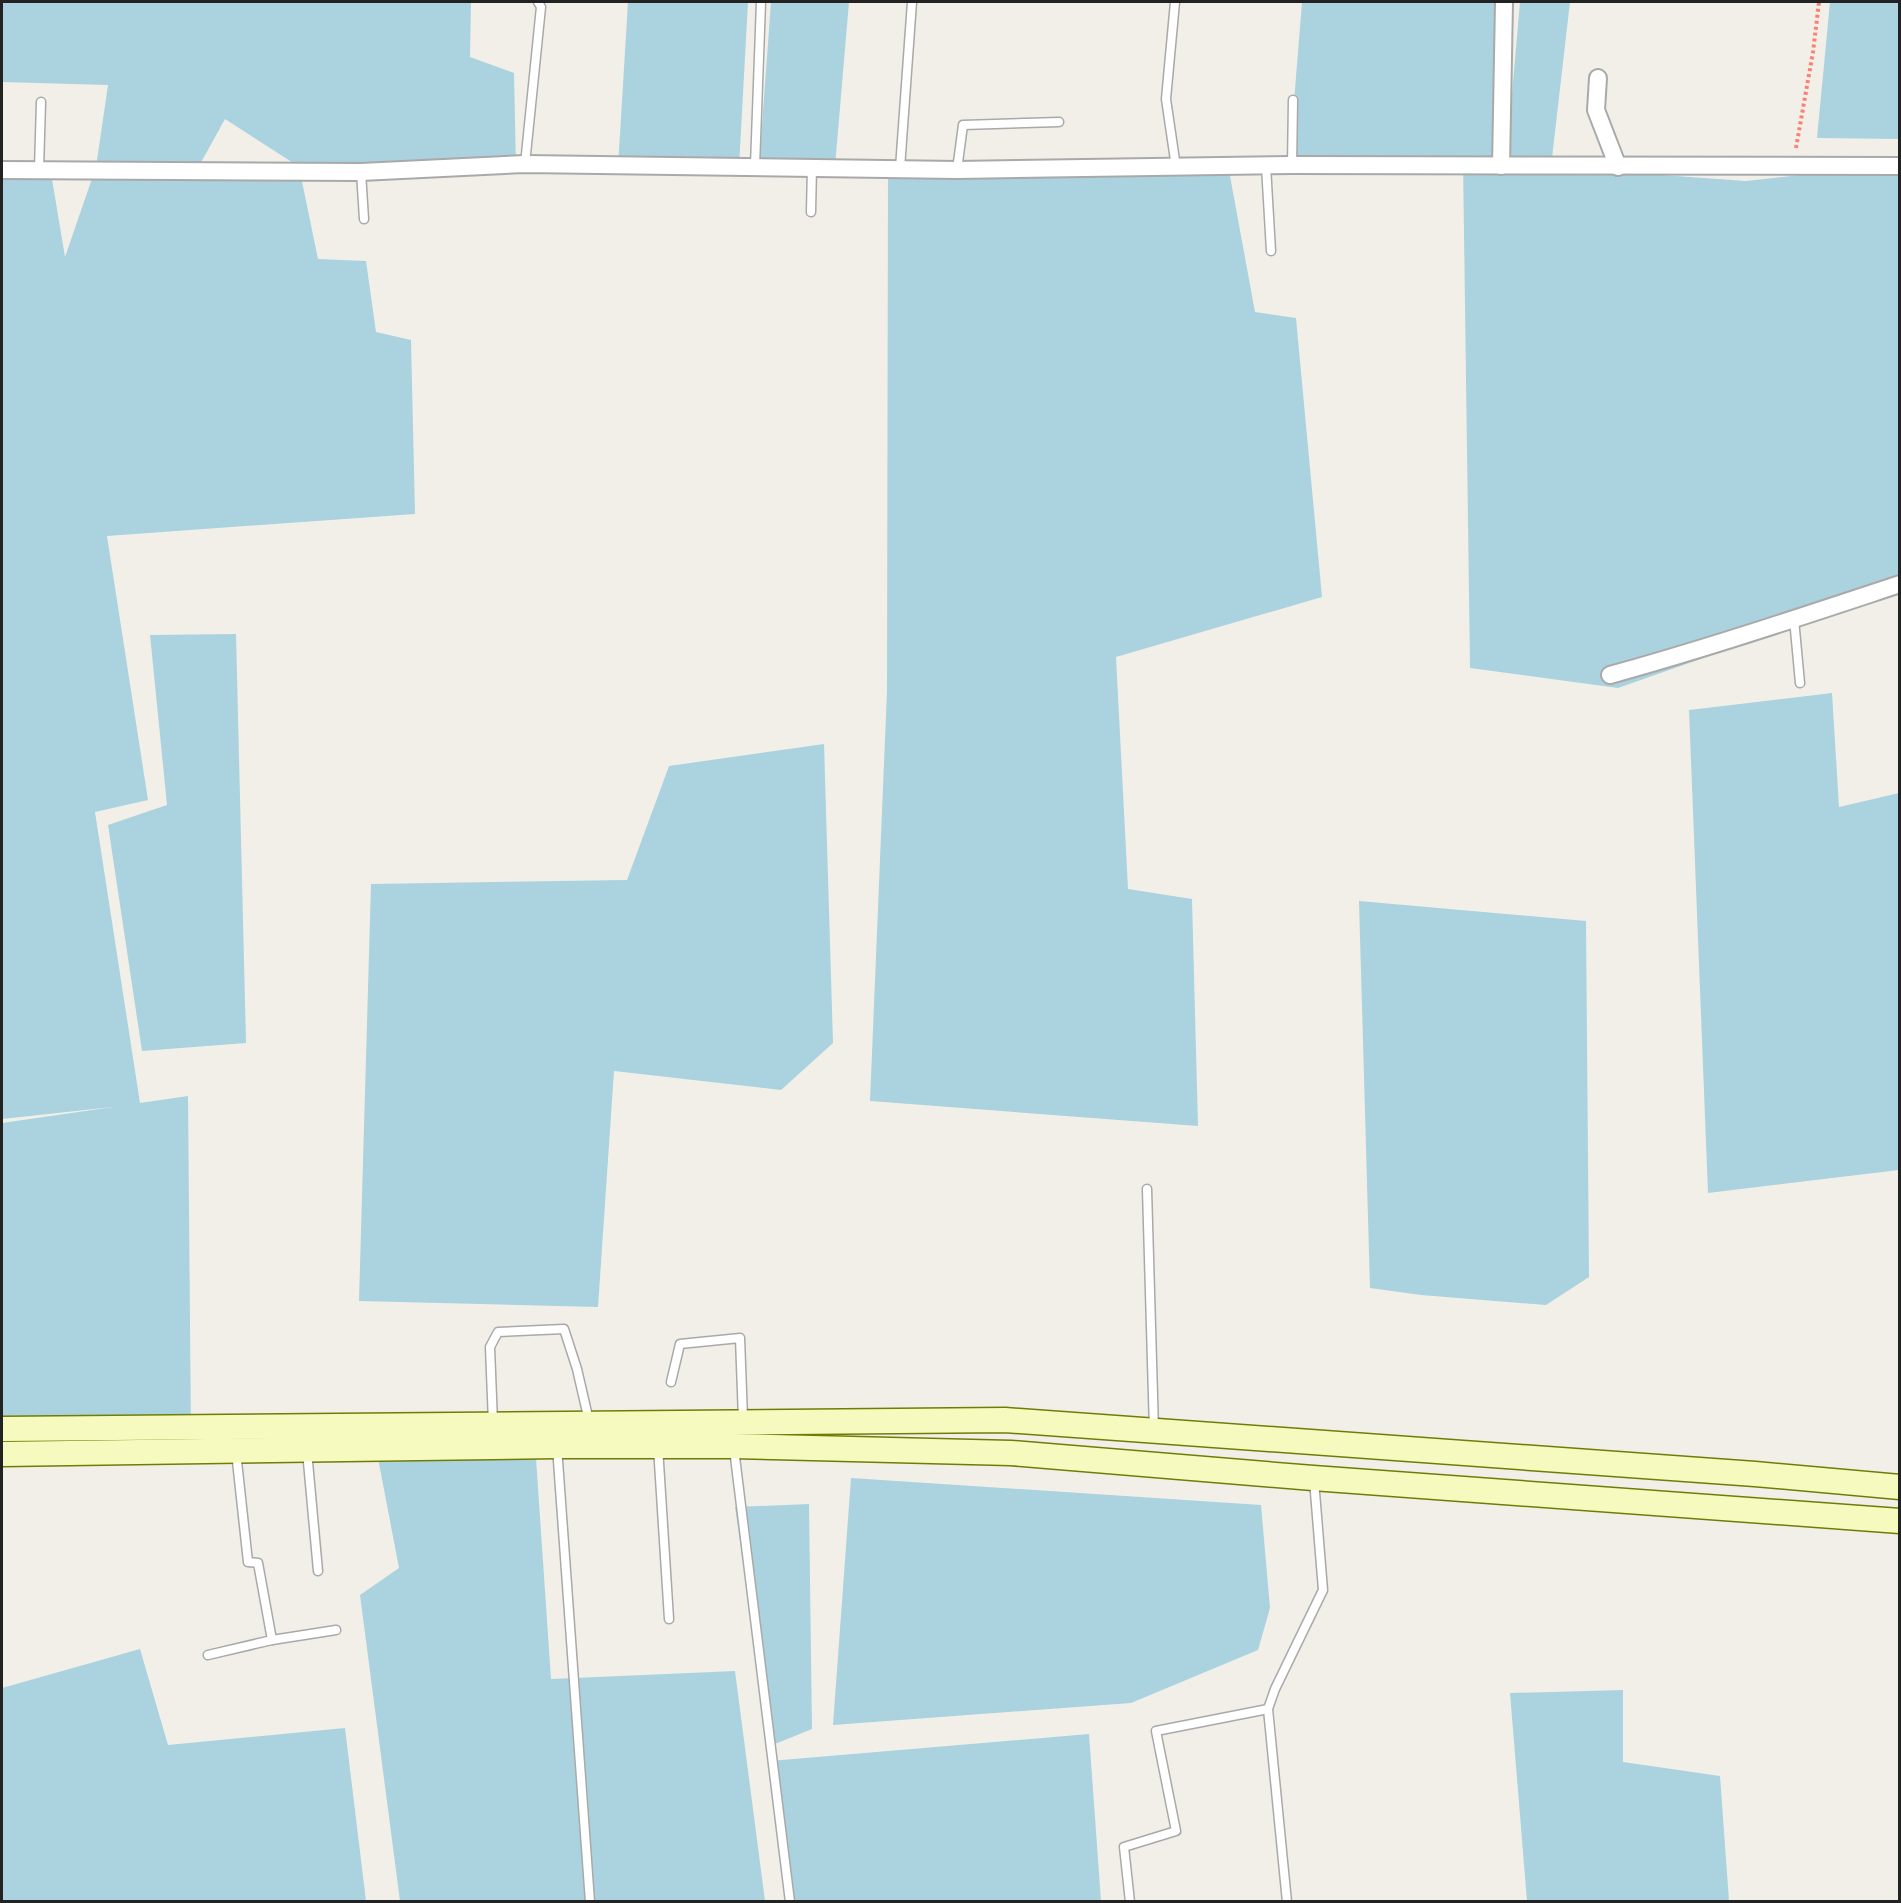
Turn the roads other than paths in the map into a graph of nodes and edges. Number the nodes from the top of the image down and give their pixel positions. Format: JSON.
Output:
{"nodes":[{"id":1,"x":537,"y":2,"type":"edge"},
{"id":2,"x":761,"y":2,"type":"edge"},
{"id":3,"x":912,"y":2,"type":"edge"},
{"id":4,"x":1175,"y":2,"type":"edge"},
{"id":5,"x":1504,"y":2,"type":"edge"},
{"id":6,"x":1598,"y":78,"type":"dead end"},
{"id":7,"x":1293,"y":100,"type":"dead end"},
{"id":8,"x":41,"y":102,"type":"dead end"},
{"id":9,"x":1059,"y":122,"type":"dead end"},
{"id":10,"x":525,"y":164,"type":"junction"},
{"id":11,"x":1292,"y":165,"type":"junction"},
{"id":12,"x":755,"y":166,"type":"junction"},
{"id":13,"x":1266,"y":166,"type":"junction"},
{"id":14,"x":1501,"y":166,"type":"junction"},
{"id":15,"x":1899,"y":166,"type":"edge"},
{"id":16,"x":812,"y":167,"type":"junction"},
{"id":17,"x":1176,"y":167,"type":"junction"},
{"id":18,"x":1618,"y":167,"type":"junction"},
{"id":19,"x":900,"y":168,"type":"junction"},
{"id":20,"x":39,"y":169,"type":"junction"},
{"id":21,"x":2,"y":170,"type":"edge"},
{"id":22,"x":957,"y":170,"type":"junction"},
{"id":23,"x":362,"y":172,"type":"junction"},
{"id":24,"x":811,"y":212,"type":"dead end"},
{"id":25,"x":364,"y":219,"type":"dead end"},
{"id":26,"x":1271,"y":251,"type":"dead end"},
{"id":27,"x":1899,"y":584,"type":"edge"},
{"id":28,"x":1794,"y":619,"type":"junction"},
{"id":29,"x":1610,"y":675,"type":"dead end"},
{"id":30,"x":1800,"y":683,"type":"dead end"},
{"id":31,"x":1147,"y":1189,"type":"dead end"},
{"id":32,"x":671,"y":1382,"type":"dead end"},
{"id":33,"x":743,"y":1423,"type":"junction"},
{"id":34,"x":590,"y":1424,"type":"junction"},
{"id":35,"x":493,"y":1425,"type":"junction"},
{"id":36,"x":2,"y":1429,"type":"edge"},
{"id":37,"x":1154,"y":1431,"type":"junction"},
{"id":38,"x":556,"y":1446,"type":"junction"},
{"id":39,"x":658,"y":1446,"type":"junction"},
{"id":40,"x":733,"y":1446,"type":"junction"},
{"id":41,"x":307,"y":1451,"type":"junction"},
{"id":42,"x":236,"y":1452,"type":"junction"},
{"id":43,"x":2,"y":1454,"type":"edge"},
{"id":44,"x":1313,"y":1478,"type":"junction"},
{"id":45,"x":1899,"y":1487,"type":"edge"},
{"id":46,"x":1899,"y":1521,"type":"edge"},
{"id":47,"x":318,"y":1571,"type":"dead end"},
{"id":48,"x":669,"y":1619,"type":"dead end"},
{"id":49,"x":336,"y":1630,"type":"dead end"},
{"id":50,"x":272,"y":1640,"type":"junction"},
{"id":51,"x":207,"y":1655,"type":"dead end"},
{"id":52,"x":1268,"y":1709,"type":"junction"},
{"id":53,"x":590,"y":1902,"type":"edge"},
{"id":54,"x":790,"y":1902,"type":"edge"},
{"id":55,"x":1130,"y":1902,"type":"edge"},
{"id":56,"x":1287,"y":1902,"type":"edge"}],
"edges":[{"from":1,"to":10,"type":"lane"},
{"from":2,"to":12,"type":"lane"},
{"from":3,"to":19,"type":"lane"},
{"from":4,"to":17,"type":"lane"},
{"from":5,"to":14,"type":"street"},
{"from":6,"to":18,"type":"street"},
{"from":7,"to":11,"type":"lane"},
{"from":8,"to":20,"type":"lane"},
{"from":9,"to":22,"type":"lane"},
{"from":10,"to":12,"type":"street"},
{"from":10,"to":23,"type":"street"},
{"from":11,"to":13,"type":"street"},
{"from":11,"to":14,"type":"street"},
{"from":12,"to":16,"type":"street"},
{"from":13,"to":17,"type":"street"},
{"from":13,"to":26,"type":"lane"},
{"from":14,"to":18,"type":"street"},
{"from":15,"to":18,"type":"street"},
{"from":16,"to":19,"type":"street"},
{"from":16,"to":24,"type":"lane"},
{"from":17,"to":22,"type":"street"},
{"from":19,"to":22,"type":"street"},
{"from":20,"to":21,"type":"street"},
{"from":20,"to":23,"type":"street"},
{"from":23,"to":25,"type":"lane"},
{"from":27,"to":28,"type":"street"},
{"from":28,"to":29,"type":"street"},
{"from":28,"to":30,"type":"lane"},
{"from":31,"to":37,"type":"lane"},
{"from":32,"to":33,"type":"lane"},
{"from":33,"to":34,"type":"street"},
{"from":33,"to":37,"type":"street"},
{"from":34,"to":35,"type":"street"},
{"from":34,"to":35,"type":"lane"},
{"from":35,"to":36,"type":"street"},
{"from":37,"to":45,"type":"street"},
{"from":38,"to":39,"type":"street"},
{"from":38,"to":41,"type":"street"},
{"from":38,"to":53,"type":"lane"},
{"from":39,"to":40,"type":"street"},
{"from":39,"to":48,"type":"lane"},
{"from":40,"to":44,"type":"street"},
{"from":40,"to":54,"type":"lane"},
{"from":41,"to":42,"type":"street"},
{"from":41,"to":47,"type":"lane"},
{"from":42,"to":43,"type":"street"},
{"from":42,"to":50,"type":"lane"},
{"from":44,"to":46,"type":"street"},
{"from":44,"to":52,"type":"lane"},
{"from":49,"to":50,"type":"lane"},
{"from":50,"to":51,"type":"lane"},
{"from":52,"to":55,"type":"lane"},
{"from":52,"to":56,"type":"lane"}]}
